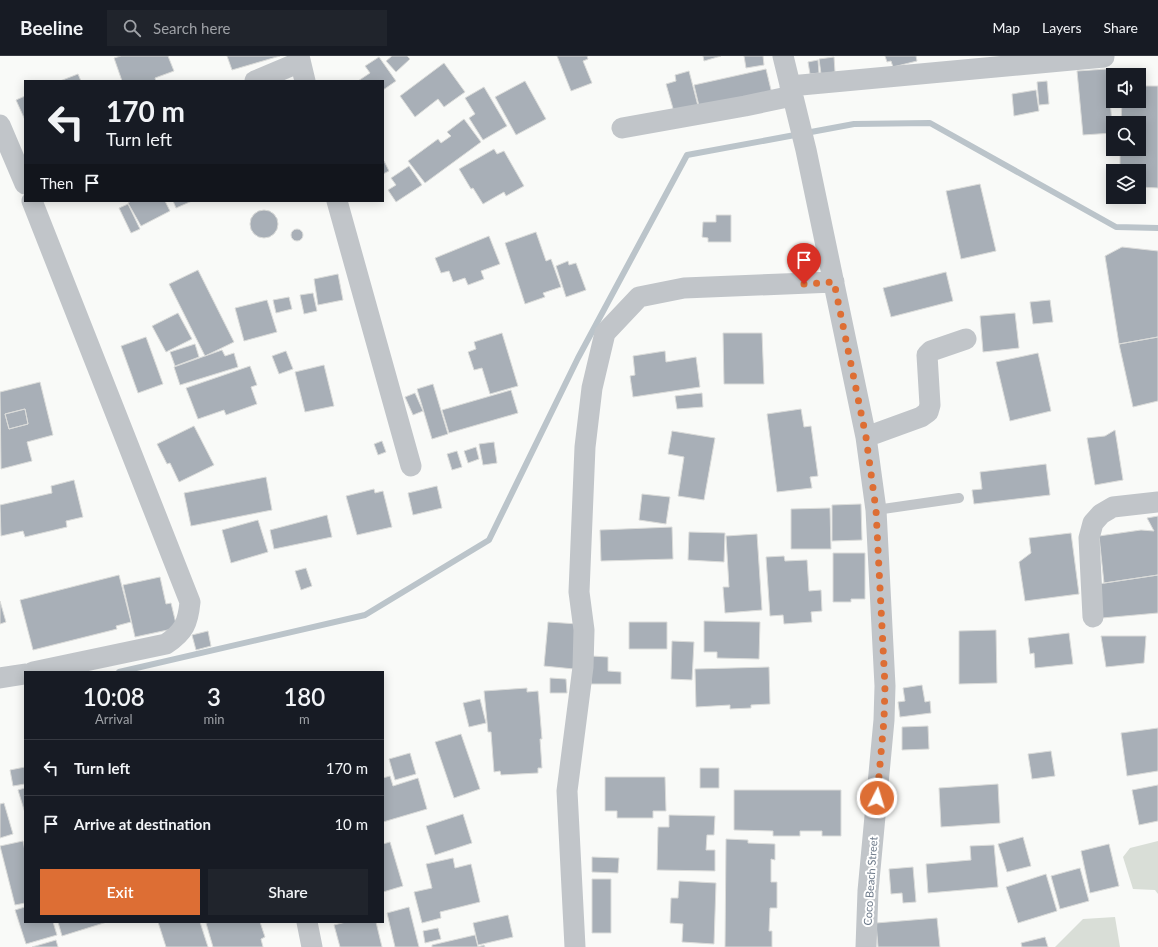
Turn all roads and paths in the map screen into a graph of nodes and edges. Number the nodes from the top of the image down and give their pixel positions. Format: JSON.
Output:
{"nodes":[{"id":1,"x":783,"y":56,"type":"edge"},
{"id":2,"x":1104,"y":56,"type":"edge"},
{"id":3,"x":301,"y":66,"type":"edge"},
{"id":4,"x":258,"y":80,"type":"edge"},
{"id":5,"x":792,"y":95,"type":"junction"},
{"id":6,"x":0,"y":125,"type":"edge"},
{"id":7,"x":622,"y":128,"type":"dead end"},
{"id":8,"x":24,"y":182,"type":"edge"},
{"id":9,"x":32,"y":202,"type":"edge"},
{"id":10,"x":338,"y":202,"type":"edge"},
{"id":11,"x":834,"y":282,"type":"junction"},
{"id":12,"x":966,"y":339,"type":"dead end"},
{"id":13,"x":866,"y":437,"type":"junction"},
{"id":14,"x":411,"y":466,"type":"dead end"},
{"id":15,"x":959,"y":498,"type":"dead end"},
{"id":16,"x":1158,"y":502,"type":"edge"},
{"id":17,"x":876,"y":510,"type":"junction"},
{"id":18,"x":1093,"y":617,"type":"dead end"},
{"id":19,"x":38,"y":671,"type":"edge"},
{"id":20,"x":24,"y":674,"type":"edge"},
{"id":21,"x":0,"y":678,"type":"edge"},
{"id":22,"x":308,"y":923,"type":"edge"},
{"id":23,"x":312,"y":947,"type":"edge"},
{"id":24,"x":575,"y":947,"type":"edge"},
{"id":25,"x":866,"y":947,"type":"edge"}],
"edges":[{"from":1,"to":5,"type":"street","name":"Coco Beach Street"},
{"from":2,"to":5,"type":"street"},
{"from":3,"to":4,"type":"street"},
{"from":5,"to":7,"type":"street"},
{"from":5,"to":11,"type":"street","name":"Coco Beach Street"},
{"from":6,"to":8,"type":"street"},
{"from":9,"to":19,"type":"street"},
{"from":10,"to":14,"type":"street"},
{"from":11,"to":13,"type":"street","name":"Coco Beach Street"},
{"from":11,"to":24,"type":"street"},
{"from":12,"to":13,"type":"street"},
{"from":13,"to":17,"type":"street","name":"Coco Beach Street"},
{"from":15,"to":17,"type":"lane"},
{"from":16,"to":18,"type":"street"},
{"from":17,"to":25,"type":"street","name":"Coco Beach Street"},
{"from":20,"to":21,"type":"street"},
{"from":22,"to":23,"type":"street"}]}
